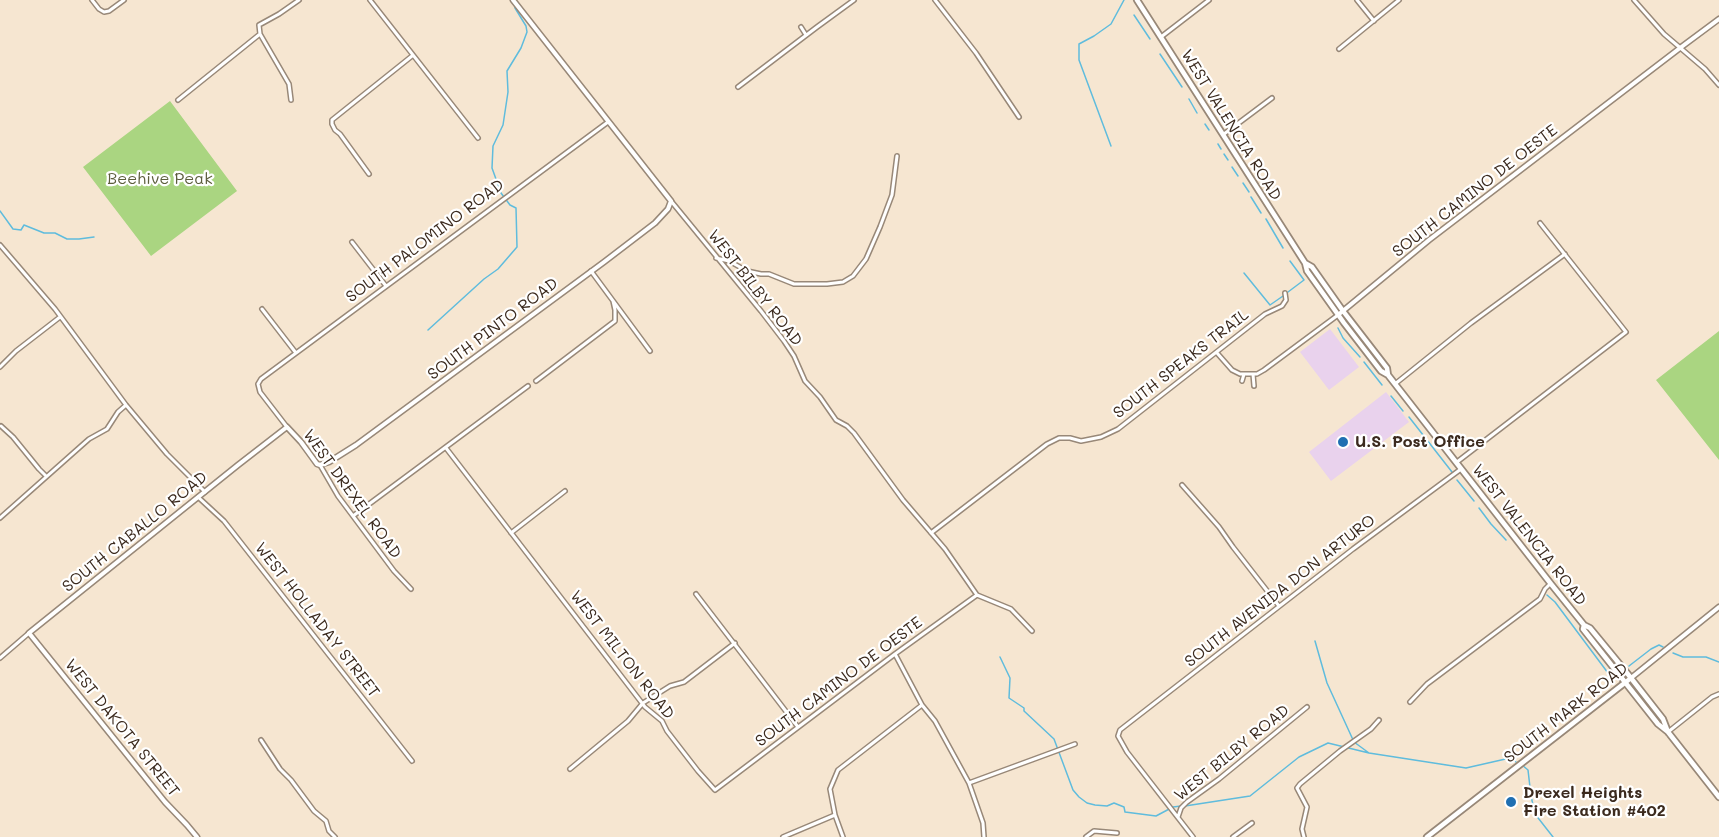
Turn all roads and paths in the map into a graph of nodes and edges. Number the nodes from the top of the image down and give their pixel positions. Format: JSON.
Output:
{"nodes":[{"id":1,"x":92,"y":0,"type":"edge"},
{"id":2,"x":124,"y":0,"type":"edge"},
{"id":3,"x":299,"y":0,"type":"edge"},
{"id":4,"x":370,"y":0,"type":"edge"},
{"id":5,"x":513,"y":0,"type":"edge"},
{"id":6,"x":854,"y":0,"type":"edge"},
{"id":7,"x":935,"y":0,"type":"edge"},
{"id":8,"x":1137,"y":0,"type":"edge"},
{"id":9,"x":1209,"y":0,"type":"edge"},
{"id":10,"x":1357,"y":0,"type":"edge"},
{"id":11,"x":1399,"y":0,"type":"edge"},
{"id":12,"x":1634,"y":0,"type":"edge"},
{"id":13,"x":1719,"y":20,"type":"edge"},
{"id":14,"x":1374,"y":21,"type":"junction"},
{"id":15,"x":801,"y":27,"type":"dead end"},
{"id":16,"x":260,"y":34,"type":"junction"},
{"id":17,"x":806,"y":35,"type":"junction"},
{"id":18,"x":1161,"y":37,"type":"junction"},
{"id":19,"x":1680,"y":48,"type":"junction"},
{"id":20,"x":1339,"y":49,"type":"dead end"},
{"id":21,"x":412,"y":56,"type":"junction"},
{"id":22,"x":1719,"y":85,"type":"edge"},
{"id":23,"x":738,"y":87,"type":"dead end"},
{"id":24,"x":1272,"y":98,"type":"dead end"},
{"id":25,"x":178,"y":100,"type":"dead end"},
{"id":26,"x":291,"y":100,"type":"dead end"},
{"id":27,"x":1019,"y":117,"type":"dead end"},
{"id":28,"x":608,"y":122,"type":"junction"},
{"id":29,"x":1223,"y":135,"type":"junction"},
{"id":30,"x":478,"y":138,"type":"dead end"},
{"id":31,"x":897,"y":156,"type":"dead end"},
{"id":32,"x":369,"y":174,"type":"dead end"},
{"id":33,"x":671,"y":201,"type":"junction"},
{"id":34,"x":1540,"y":223,"type":"dead end"},
{"id":35,"x":352,"y":242,"type":"dead end"},
{"id":36,"x":0,"y":244,"type":"edge"},
{"id":37,"x":1565,"y":254,"type":"junction"},
{"id":38,"x":716,"y":258,"type":"junction"},
{"id":39,"x":1305,"y":262,"type":"junction"},
{"id":40,"x":591,"y":271,"type":"junction"},
{"id":41,"x":386,"y":286,"type":"junction"},
{"id":42,"x":1285,"y":293,"type":"dead end"},
{"id":43,"x":613,"y":301,"type":"junction"},
{"id":44,"x":262,"y":309,"type":"dead end"},
{"id":45,"x":1343,"y":311,"type":"junction"},
{"id":46,"x":1338,"y":315,"type":"junction"},
{"id":47,"x":60,"y":317,"type":"junction"},
{"id":48,"x":650,"y":351,"type":"dead end"},
{"id":49,"x":296,"y":353,"type":"junction"},
{"id":50,"x":1217,"y":353,"type":"junction"},
{"id":51,"x":0,"y":367,"type":"edge"},
{"id":52,"x":1244,"y":374,"type":"junction"},
{"id":53,"x":1253,"y":374,"type":"junction"},
{"id":54,"x":1388,"y":375,"type":"junction"},
{"id":55,"x":536,"y":381,"type":"dead end"},
{"id":56,"x":1242,"y":381,"type":"dead end"},
{"id":57,"x":258,"y":382,"type":"joint"},
{"id":58,"x":1395,"y":384,"type":"junction"},
{"id":59,"x":528,"y":386,"type":"dead end"},
{"id":60,"x":1254,"y":386,"type":"dead end"},
{"id":61,"x":126,"y":405,"type":"junction"},
{"id":62,"x":1,"y":426,"type":"edge"},
{"id":63,"x":287,"y":427,"type":"junction"},
{"id":64,"x":446,"y":448,"type":"junction"},
{"id":65,"x":1456,"y":463,"type":"junction"},
{"id":66,"x":320,"y":465,"type":"junction"},
{"id":67,"x":1461,"y":469,"type":"junction"},
{"id":68,"x":46,"y":476,"type":"junction"},
{"id":69,"x":1182,"y":485,"type":"dead end"},
{"id":70,"x":565,"y":491,"type":"dead end"},
{"id":71,"x":205,"y":492,"type":"junction"},
{"id":72,"x":198,"y":497,"type":"junction"},
{"id":73,"x":353,"y":516,"type":"junction"},
{"id":74,"x":0,"y":518,"type":"edge"},
{"id":75,"x":511,"y":533,"type":"junction"},
{"id":76,"x":931,"y":533,"type":"junction"},
{"id":77,"x":1551,"y":584,"type":"junction"},
{"id":78,"x":411,"y":589,"type":"dead end"},
{"id":79,"x":696,"y":594,"type":"dead end"},
{"id":80,"x":977,"y":595,"type":"junction"},
{"id":81,"x":1279,"y":606,"type":"junction"},
{"id":82,"x":1719,"y":607,"type":"edge"},
{"id":83,"x":1584,"y":624,"type":"junction"},
{"id":84,"x":1032,"y":631,"type":"dead end"},
{"id":85,"x":29,"y":633,"type":"junction"},
{"id":86,"x":735,"y":643,"type":"junction"},
{"id":87,"x":895,"y":654,"type":"junction"},
{"id":88,"x":0,"y":658,"type":"edge"},
{"id":89,"x":1630,"y":678,"type":"junction"},
{"id":90,"x":1625,"y":682,"type":"junction"},
{"id":91,"x":1719,"y":694,"type":"edge"},
{"id":92,"x":1410,"y":702,"type":"dead end"},
{"id":93,"x":643,"y":703,"type":"junction"},
{"id":94,"x":922,"y":705,"type":"junction"},
{"id":95,"x":1307,"y":707,"type":"dead end"},
{"id":96,"x":1379,"y":720,"type":"dead end"},
{"id":97,"x":798,"y":727,"type":"junction"},
{"id":98,"x":1668,"y":732,"type":"junction"},
{"id":99,"x":1118,"y":736,"type":"joint"},
{"id":100,"x":261,"y":740,"type":"dead end"},
{"id":101,"x":1075,"y":744,"type":"dead end"},
{"id":102,"x":412,"y":760,"type":"dead end"},
{"id":103,"x":570,"y":769,"type":"dead end"},
{"id":104,"x":969,"y":783,"type":"junction"},
{"id":105,"x":715,"y":790,"type":"joint"},
{"id":106,"x":1719,"y":797,"type":"edge"},
{"id":107,"x":835,"y":815,"type":"junction"},
{"id":108,"x":1178,"y":819,"type":"junction"},
{"id":109,"x":1252,"y":823,"type":"dead end"},
{"id":110,"x":1117,"y":833,"type":"dead end"},
{"id":111,"x":197,"y":837,"type":"edge"},
{"id":112,"x":335,"y":837,"type":"edge"},
{"id":113,"x":783,"y":837,"type":"edge"},
{"id":114,"x":843,"y":837,"type":"edge"},
{"id":115,"x":984,"y":837,"type":"edge"},
{"id":116,"x":1086,"y":837,"type":"edge"},
{"id":117,"x":1193,"y":837,"type":"edge"},
{"id":118,"x":1233,"y":837,"type":"edge"},
{"id":119,"x":1304,"y":837,"type":"edge"},
{"id":120,"x":1427,"y":837,"type":"edge"}],
"edges":[{"from":1,"to":2,"type":"street"},
{"from":3,"to":16,"type":"street"},
{"from":4,"to":21,"type":"street"},
{"from":5,"to":28,"type":"street","name":"WEST BILBY ROAD"},
{"from":6,"to":17,"type":"street"},
{"from":7,"to":27,"type":"street"},
{"from":8,"to":18,"type":"main road","name":"WEST VALENCIA ROAD"},
{"from":9,"to":18,"type":"street"},
{"from":10,"to":14,"type":"street"},
{"from":11,"to":14,"type":"street"},
{"from":12,"to":19,"type":"street"},
{"from":13,"to":19,"type":"street","name":"SOUTH CAMINO DE OESTE"},
{"from":14,"to":20,"type":"street"},
{"from":15,"to":17,"type":"street"},
{"from":16,"to":25,"type":"street"},
{"from":16,"to":26,"type":"street"},
{"from":17,"to":23,"type":"street"},
{"from":18,"to":29,"type":"main road","name":"WEST VALENCIA ROAD"},
{"from":19,"to":22,"type":"street"},
{"from":19,"to":45,"type":"street","name":"SOUTH CAMINO DE OESTE"},
{"from":21,"to":30,"type":"street"},
{"from":21,"to":32,"type":"street"},
{"from":24,"to":29,"type":"street"},
{"from":28,"to":33,"type":"street","name":"WEST BILBY ROAD"},
{"from":28,"to":41,"type":"street","name":"SOUTH PALOMINO ROAD"},
{"from":29,"to":39,"type":"main road","name":"WEST VALENCIA ROAD"},
{"from":31,"to":38,"type":"street"},
{"from":33,"to":38,"type":"street","name":"WEST BILBY ROAD"},
{"from":33,"to":40,"type":"street","name":"SOUTH PINTO ROAD"},
{"from":34,"to":37,"type":"street"},
{"from":35,"to":41,"type":"street"},
{"from":36,"to":47,"type":"street"},
{"from":37,"to":58,"type":"street"},
{"from":37,"to":65,"type":"street"},
{"from":38,"to":76,"type":"street","name":"WEST BILBY ROAD"},
{"from":39,"to":45,"type":"main road","name":"WEST VALENCIA ROAD"},
{"from":39,"to":46,"type":"main road","name":"WEST VALENCIA ROAD"},
{"from":40,"to":43,"type":"street"},
{"from":40,"to":66,"type":"street","name":"SOUTH PINTO ROAD"},
{"from":41,"to":49,"type":"street","name":"SOUTH PALOMINO ROAD"},
{"from":42,"to":50,"type":"street","name":"SOUTH SPEAKS TRAIL"},
{"from":43,"to":48,"type":"street"},
{"from":43,"to":55,"type":"street"},
{"from":44,"to":49,"type":"street"},
{"from":45,"to":46,"type":"street","name":"SOUTH CAMINO DE OESTE"},
{"from":45,"to":54,"type":"main road","name":"WEST VALENCIA ROAD"},
{"from":46,"to":53,"type":"street","name":"SOUTH CAMINO DE OESTE"},
{"from":46,"to":54,"type":"main road","name":"WEST VALENCIA ROAD"},
{"from":47,"to":51,"type":"street"},
{"from":47,"to":61,"type":"street"},
{"from":49,"to":57,"type":"street","name":"SOUTH PALOMINO ROAD"},
{"from":50,"to":52,"type":"street"},
{"from":50,"to":76,"type":"street","name":"SOUTH SPEAKS TRAIL"},
{"from":52,"to":53,"type":"street"},
{"from":52,"to":56,"type":"street"},
{"from":53,"to":60,"type":"street"},
{"from":54,"to":58,"type":"main road","name":"WEST VALENCIA ROAD"},
{"from":57,"to":63,"type":"street","name":"WEST DREXEL ROAD"},
{"from":58,"to":65,"type":"main road","name":"WEST VALENCIA ROAD"},
{"from":59,"to":64,"type":"street"},
{"from":61,"to":68,"type":"street"},
{"from":61,"to":71,"type":"street"},
{"from":62,"to":68,"type":"street"},
{"from":63,"to":66,"type":"street","name":"WEST DREXEL ROAD"},
{"from":63,"to":71,"type":"street","name":"SOUTH CABALLO ROAD"},
{"from":64,"to":73,"type":"street"},
{"from":64,"to":75,"type":"street","name":"WEST MILTON ROAD"},
{"from":65,"to":67,"type":"main road","name":"WEST VALENCIA ROAD"},
{"from":66,"to":73,"type":"street","name":"WEST DREXEL ROAD"},
{"from":67,"to":77,"type":"main road","name":"WEST VALENCIA ROAD"},
{"from":67,"to":81,"type":"street","name":"SOUTH AVENIDA DON ARTURO"},
{"from":68,"to":74,"type":"street"},
{"from":69,"to":81,"type":"street"},
{"from":70,"to":75,"type":"street"},
{"from":71,"to":72,"type":"street","name":"SOUTH CABALLO ROAD"},
{"from":72,"to":85,"type":"street","name":"SOUTH CABALLO ROAD"},
{"from":72,"to":102,"type":"street","name":"WEST HOLLADAY STREET"},
{"from":73,"to":78,"type":"street","name":"WEST DREXEL ROAD"},
{"from":75,"to":93,"type":"street","name":"WEST MILTON ROAD"},
{"from":76,"to":80,"type":"street","name":"WEST BILBY ROAD"},
{"from":77,"to":83,"type":"main road","name":"WEST VALENCIA ROAD"},
{"from":77,"to":92,"type":"street"},
{"from":79,"to":86,"type":"street"},
{"from":80,"to":84,"type":"street"},
{"from":80,"to":87,"type":"street","name":"SOUTH CAMINO DE OESTE"},
{"from":81,"to":99,"type":"street","name":"SOUTH AVENIDA DON ARTURO"},
{"from":82,"to":89,"type":"street","name":"SOUTH MARK ROAD"},
{"from":83,"to":89,"type":"main road","name":"WEST VALENCIA ROAD"},
{"from":83,"to":90,"type":"main road","name":"WEST VALENCIA ROAD"},
{"from":85,"to":88,"type":"street","name":"SOUTH CABALLO ROAD"},
{"from":85,"to":111,"type":"street","name":"WEST DAKOTA STREET"},
{"from":86,"to":93,"type":"street"},
{"from":86,"to":97,"type":"street"},
{"from":87,"to":94,"type":"street"},
{"from":87,"to":97,"type":"street","name":"SOUTH CAMINO DE OESTE"},
{"from":89,"to":90,"type":"main road","name":"SOUTH MARK ROAD"},
{"from":89,"to":98,"type":"main road","name":"WEST VALENCIA ROAD"},
{"from":90,"to":98,"type":"main road","name":"WEST VALENCIA ROAD"},
{"from":90,"to":120,"type":"main road","name":"SOUTH MARK ROAD"},
{"from":91,"to":98,"type":"street"},
{"from":93,"to":103,"type":"street"},
{"from":93,"to":105,"type":"street","name":"WEST MILTON ROAD"},
{"from":94,"to":104,"type":"street"},
{"from":94,"to":107,"type":"street"},
{"from":95,"to":108,"type":"street","name":"WEST BILBY ROAD"},
{"from":96,"to":119,"type":"street"},
{"from":97,"to":105,"type":"street","name":"SOUTH CAMINO DE OESTE"},
{"from":98,"to":106,"type":"main road","name":"WEST VALENCIA ROAD"},
{"from":99,"to":108,"type":"street","name":"WEST BILBY ROAD"},
{"from":100,"to":112,"type":"street"},
{"from":101,"to":104,"type":"street"},
{"from":104,"to":115,"type":"street"},
{"from":107,"to":113,"type":"street"},
{"from":107,"to":114,"type":"street"},
{"from":108,"to":117,"type":"street","name":"WEST BILBY ROAD"},
{"from":109,"to":118,"type":"street"},
{"from":110,"to":116,"type":"street"}]}
